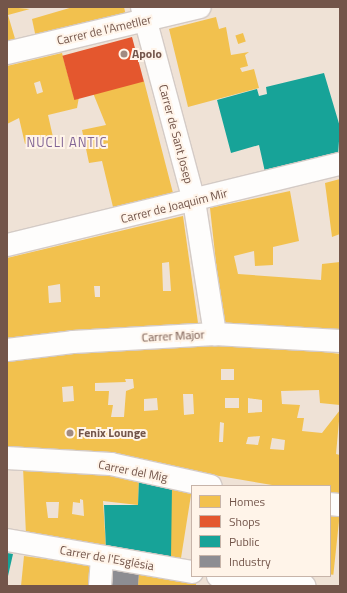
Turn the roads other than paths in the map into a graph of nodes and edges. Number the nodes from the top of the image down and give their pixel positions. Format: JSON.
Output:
{"nodes":[{"id":1,"x":200,"y":7,"type":"edge"},
{"id":2,"x":144,"y":14,"type":"edge"},
{"id":3,"x":7,"y":53,"type":"edge"},
{"id":4,"x":340,"y":164,"type":"edge"},
{"id":5,"x":194,"y":201,"type":"junction"},
{"id":6,"x":7,"y":245,"type":"edge"},
{"id":7,"x":215,"y":334,"type":"junction"},
{"id":8,"x":340,"y":341,"type":"edge"},
{"id":9,"x":7,"y":350,"type":"edge"},
{"id":10,"x":7,"y":458,"type":"edge"},
{"id":11,"x":206,"y":485,"type":"edge"},
{"id":12,"x":14,"y":542,"type":"edge"},
{"id":13,"x":102,"y":558,"type":"junction"},
{"id":14,"x":191,"y":572,"type":"edge"},
{"id":15,"x":227,"y":577,"type":"edge"},
{"id":16,"x":100,"y":586,"type":"edge"},
{"id":17,"x":304,"y":586,"type":"edge"}],
"edges":[{"from":1,"to":2,"type":"street","name":"Carrer de l'Ametller"},
{"from":2,"to":3,"type":"street","name":"Carrer de l'Ametller"},
{"from":2,"to":5,"type":"street","name":"Carrer de Sant Josep"},
{"from":4,"to":5,"type":"street","name":"Carrer de Joaquim Mir"},
{"from":5,"to":6,"type":"street","name":"Carrer de Joaquim Mir"},
{"from":5,"to":7,"type":"street","name":"Carrer de Sant Josep"},
{"from":7,"to":8,"type":"street","name":"Carrer Major"},
{"from":7,"to":9,"type":"street","name":"Carrer Major"},
{"from":10,"to":11,"type":"street","name":"Carrer del Mig"},
{"from":12,"to":13,"type":"street","name":"Carrer de l'Església"},
{"from":13,"to":14,"type":"street","name":"Carrer de l'Església"},
{"from":13,"to":16,"type":"street"},
{"from":15,"to":17,"type":"street"}]}
